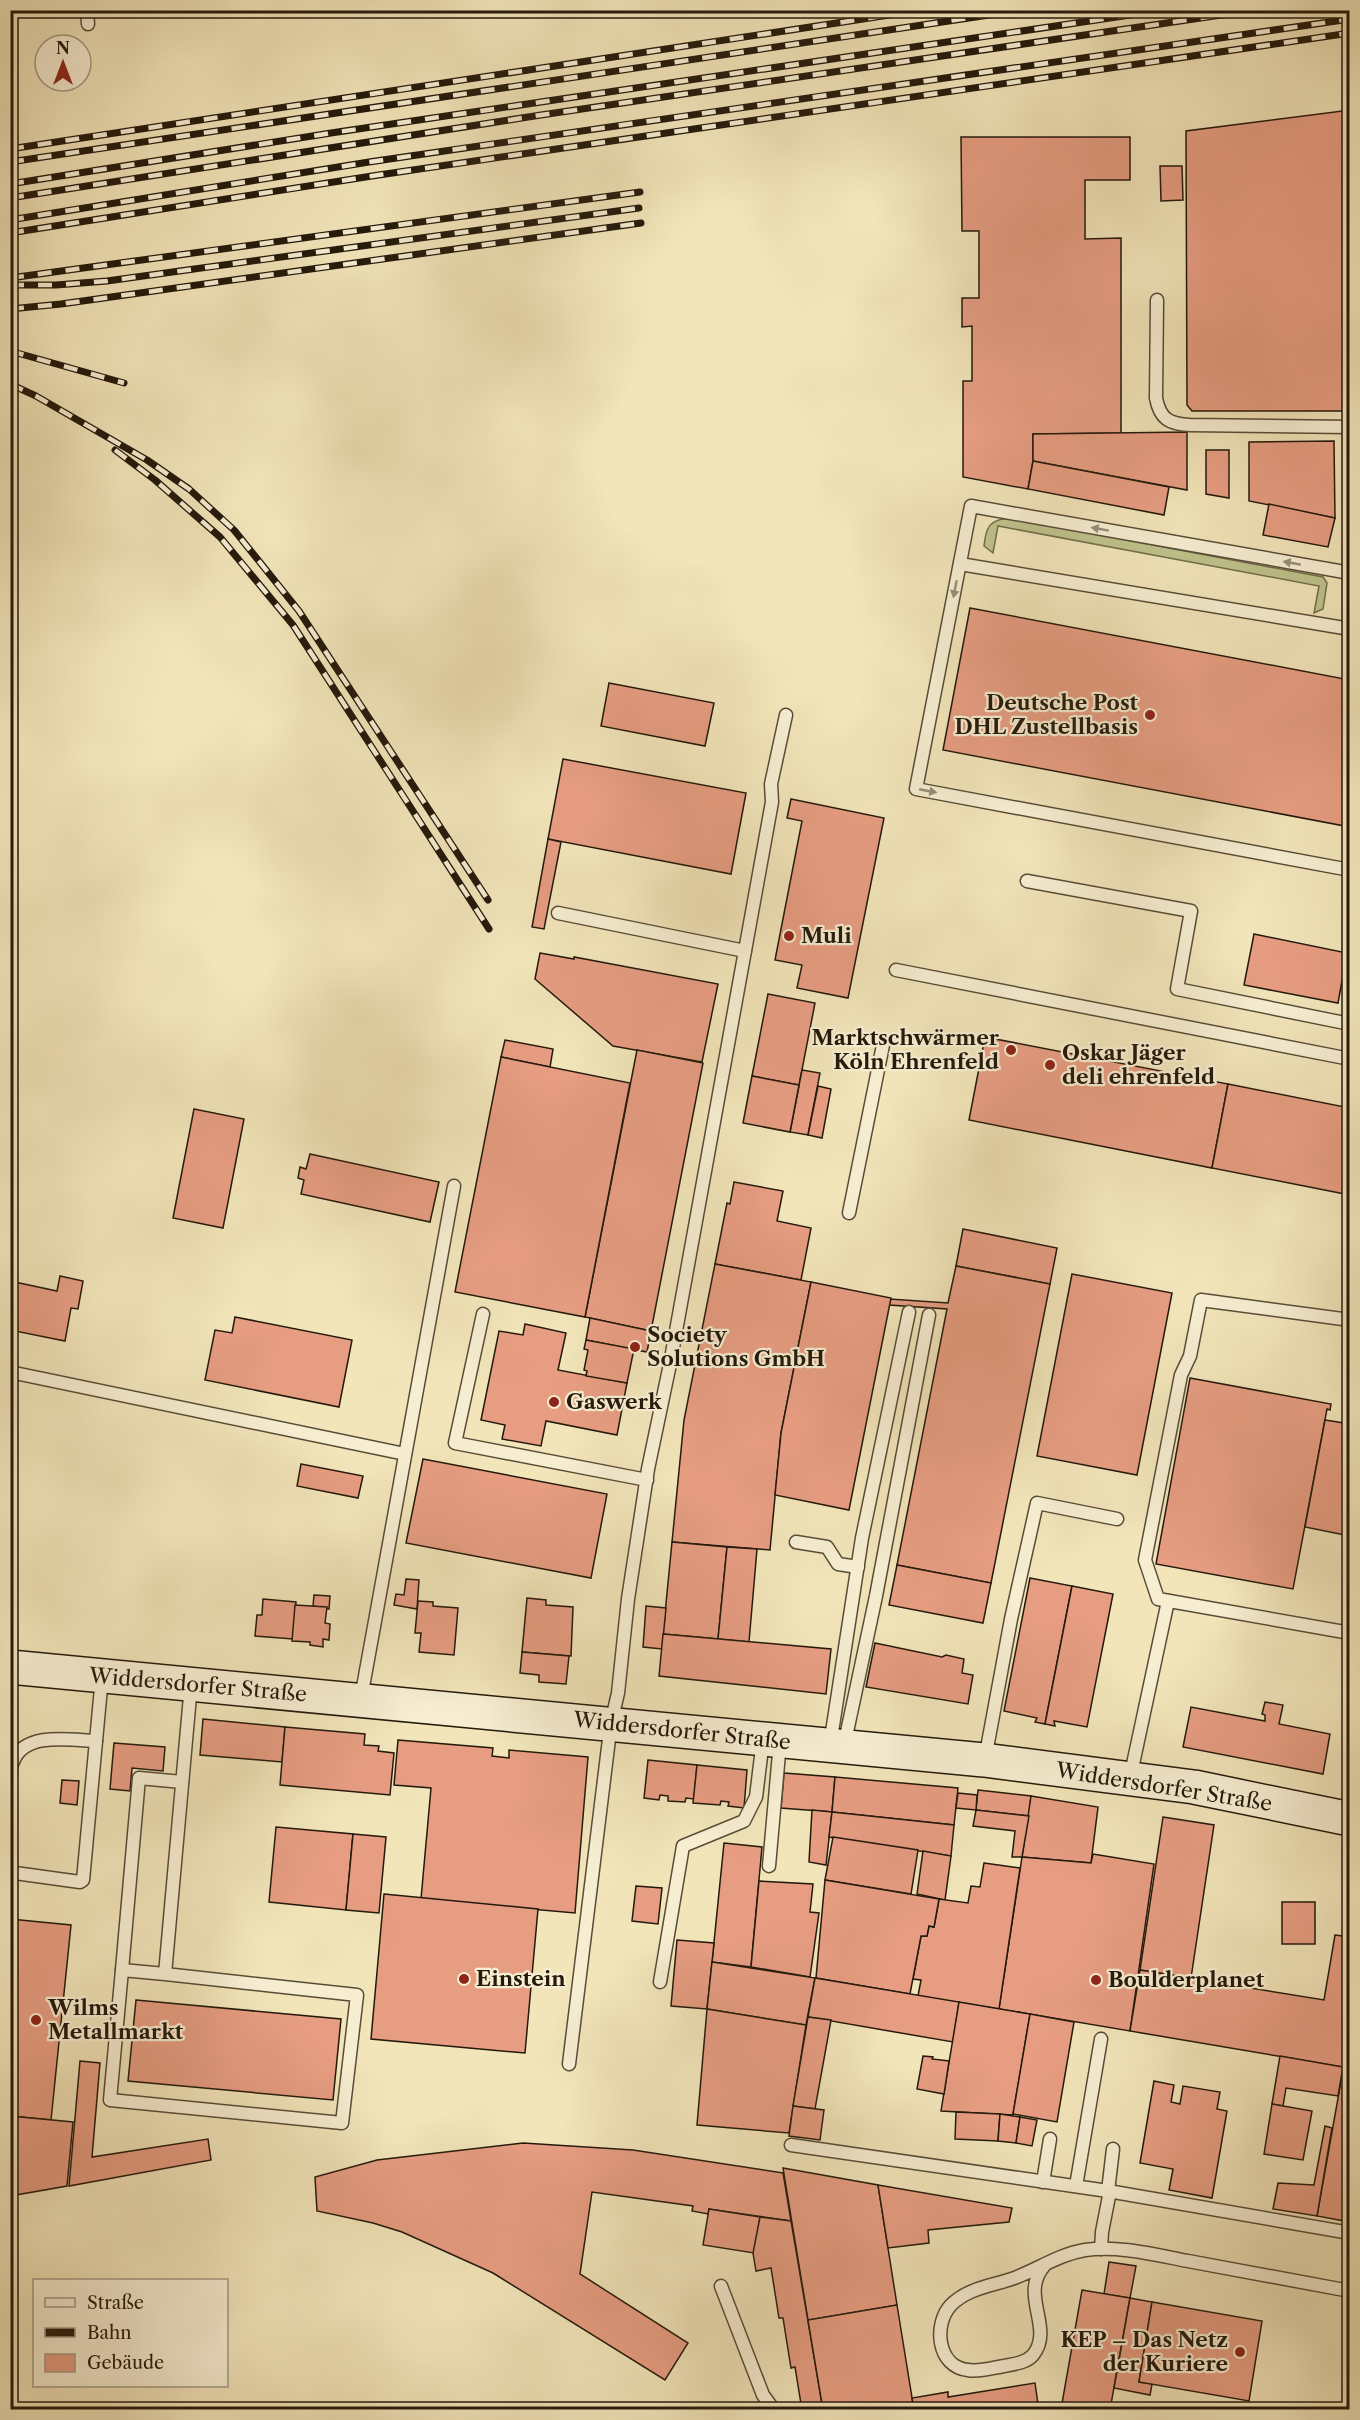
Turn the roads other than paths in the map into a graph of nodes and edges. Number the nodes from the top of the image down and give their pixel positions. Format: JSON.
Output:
{"nodes":[{"id":1,"x":87,"y":10,"type":"edge"},
{"id":2,"x":88,"y":24,"type":"dead end"},
{"id":3,"x":1157,"y":300,"type":"dead end"},
{"id":4,"x":1350,"y":427,"type":"edge"},
{"id":5,"x":960,"y":564,"type":"junction"},
{"id":6,"x":1350,"y":573,"type":"edge"},
{"id":7,"x":1350,"y":629,"type":"edge"},
{"id":8,"x":786,"y":715,"type":"dead end"},
{"id":9,"x":1350,"y":870,"type":"edge"},
{"id":10,"x":1027,"y":881,"type":"dead end"},
{"id":11,"x":558,"y":913,"type":"dead end"},
{"id":12,"x":745,"y":951,"type":"junction"},
{"id":13,"x":896,"y":970,"type":"dead end"},
{"id":14,"x":1350,"y":1024,"type":"edge"},
{"id":15,"x":883,"y":1045,"type":"dead end"},
{"id":16,"x":1350,"y":1059,"type":"edge"},
{"id":17,"x":454,"y":1186,"type":"dead end"},
{"id":18,"x":849,"y":1213,"type":"dead end"},
{"id":19,"x":909,"y":1312,"type":"dead end"},
{"id":20,"x":483,"y":1314,"type":"dead end"},
{"id":21,"x":929,"y":1315,"type":"dead end"},
{"id":22,"x":1350,"y":1320,"type":"edge"},
{"id":23,"x":10,"y":1372,"type":"edge"},
{"id":24,"x":405,"y":1454,"type":"junction"},
{"id":25,"x":647,"y":1480,"type":"junction"},
{"id":26,"x":1117,"y":1519,"type":"dead end"},
{"id":27,"x":796,"y":1542,"type":"dead end"},
{"id":28,"x":858,"y":1567,"type":"junction"},
{"id":29,"x":1168,"y":1601,"type":"junction"},
{"id":30,"x":1350,"y":1633,"type":"edge"},
{"id":31,"x":10,"y":1667,"type":"edge"},
{"id":32,"x":102,"y":1676,"type":"junction"},
{"id":33,"x":191,"y":1684,"type":"junction"},
{"id":34,"x":360,"y":1700,"type":"junction"},
{"id":35,"x":610,"y":1723,"type":"junction"},
{"id":36,"x":771,"y":1740,"type":"junction"},
{"id":37,"x":96,"y":1741,"type":"junction"},
{"id":38,"x":837,"y":1746,"type":"junction"},
{"id":39,"x":984,"y":1760,"type":"junction"},
{"id":40,"x":1130,"y":1780,"type":"junction"},
{"id":41,"x":10,"y":1781,"type":"edge"},
{"id":42,"x":182,"y":1782,"type":"junction"},
{"id":43,"x":1350,"y":1819,"type":"edge"},
{"id":44,"x":769,"y":1866,"type":"dead end"},
{"id":45,"x":10,"y":1870,"type":"edge"},
{"id":46,"x":122,"y":1970,"type":"junction"},
{"id":47,"x":165,"y":1974,"type":"junction"},
{"id":48,"x":660,"y":1982,"type":"dead end"},
{"id":49,"x":1101,"y":2039,"type":"dead end"},
{"id":50,"x":569,"y":2064,"type":"dead end"},
{"id":51,"x":1050,"y":2139,"type":"dead end"},
{"id":52,"x":791,"y":2145,"type":"dead end"},
{"id":53,"x":1113,"y":2150,"type":"dead end"},
{"id":54,"x":1043,"y":2182,"type":"junction"},
{"id":55,"x":1076,"y":2186,"type":"junction"},
{"id":56,"x":1109,"y":2191,"type":"junction"},
{"id":57,"x":1350,"y":2233,"type":"edge"},
{"id":58,"x":1101,"y":2249,"type":"junction"},
{"id":59,"x":1045,"y":2265,"type":"junction"},
{"id":60,"x":721,"y":2286,"type":"dead end"},
{"id":61,"x":1350,"y":2291,"type":"edge"},
{"id":62,"x":774,"y":2409,"type":"edge"}],
"edges":[{"from":1,"to":2,"type":"lane"},
{"from":3,"to":4,"type":"lane"},
{"from":6,"to":5,"type":"lane","one_way":true},
{"from":5,"to":7,"type":"lane"},
{"from":5,"to":9,"type":"lane","one_way":true},
{"from":8,"to":12,"type":"lane"},
{"from":10,"to":14,"type":"lane"},
{"from":11,"to":12,"type":"lane"},
{"from":12,"to":25,"type":"lane"},
{"from":13,"to":16,"type":"lane"},
{"from":15,"to":18,"type":"lane"},
{"from":17,"to":24,"type":"lane"},
{"from":19,"to":28,"type":"lane"},
{"from":20,"to":25,"type":"lane"},
{"from":21,"to":38,"type":"lane"},
{"from":22,"to":29,"type":"lane"},
{"from":23,"to":24,"type":"lane"},
{"from":24,"to":34,"type":"lane"},
{"from":25,"to":35,"type":"lane"},
{"from":26,"to":39,"type":"lane"},
{"from":27,"to":28,"type":"lane"},
{"from":28,"to":38,"type":"lane"},
{"from":29,"to":30,"type":"lane"},
{"from":29,"to":40,"type":"lane"},
{"from":31,"to":32,"type":"main road","name":"Widdersdorfer Straße"},
{"from":32,"to":33,"type":"main road","name":"Widdersdorfer Straße"},
{"from":32,"to":37,"type":"lane"},
{"from":33,"to":34,"type":"main road","name":"Widdersdorfer Straße"},
{"from":33,"to":42,"type":"lane"},
{"from":34,"to":35,"type":"main road","name":"Widdersdorfer Straße"},
{"from":35,"to":36,"type":"main road","name":"Widdersdorfer Straße"},
{"from":35,"to":50,"type":"lane"},
{"from":36,"to":38,"type":"main road","name":"Widdersdorfer Straße"},
{"from":36,"to":44,"type":"lane"},
{"from":36,"to":48,"type":"lane"},
{"from":37,"to":41,"type":"lane"},
{"from":37,"to":45,"type":"lane"},
{"from":38,"to":39,"type":"main road","name":"Widdersdorfer Straße"},
{"from":39,"to":40,"type":"main road","name":"Widdersdorfer Straße"},
{"from":40,"to":43,"type":"main road","name":"Widdersdorfer Straße"},
{"from":42,"to":46,"type":"lane"},
{"from":42,"to":47,"type":"lane"},
{"from":46,"to":47,"type":"lane"},
{"from":46,"to":47,"type":"lane"},
{"from":49,"to":55,"type":"lane"},
{"from":51,"to":54,"type":"lane"},
{"from":52,"to":54,"type":"lane"},
{"from":53,"to":56,"type":"lane"},
{"from":54,"to":55,"type":"lane"},
{"from":55,"to":56,"type":"lane"},
{"from":56,"to":57,"type":"lane"},
{"from":56,"to":58,"type":"lane"},
{"from":58,"to":59,"type":"lane"},
{"from":58,"to":61,"type":"lane"},
{"from":59,"to":59,"type":"lane"},
{"from":60,"to":62,"type":"lane"}]}
